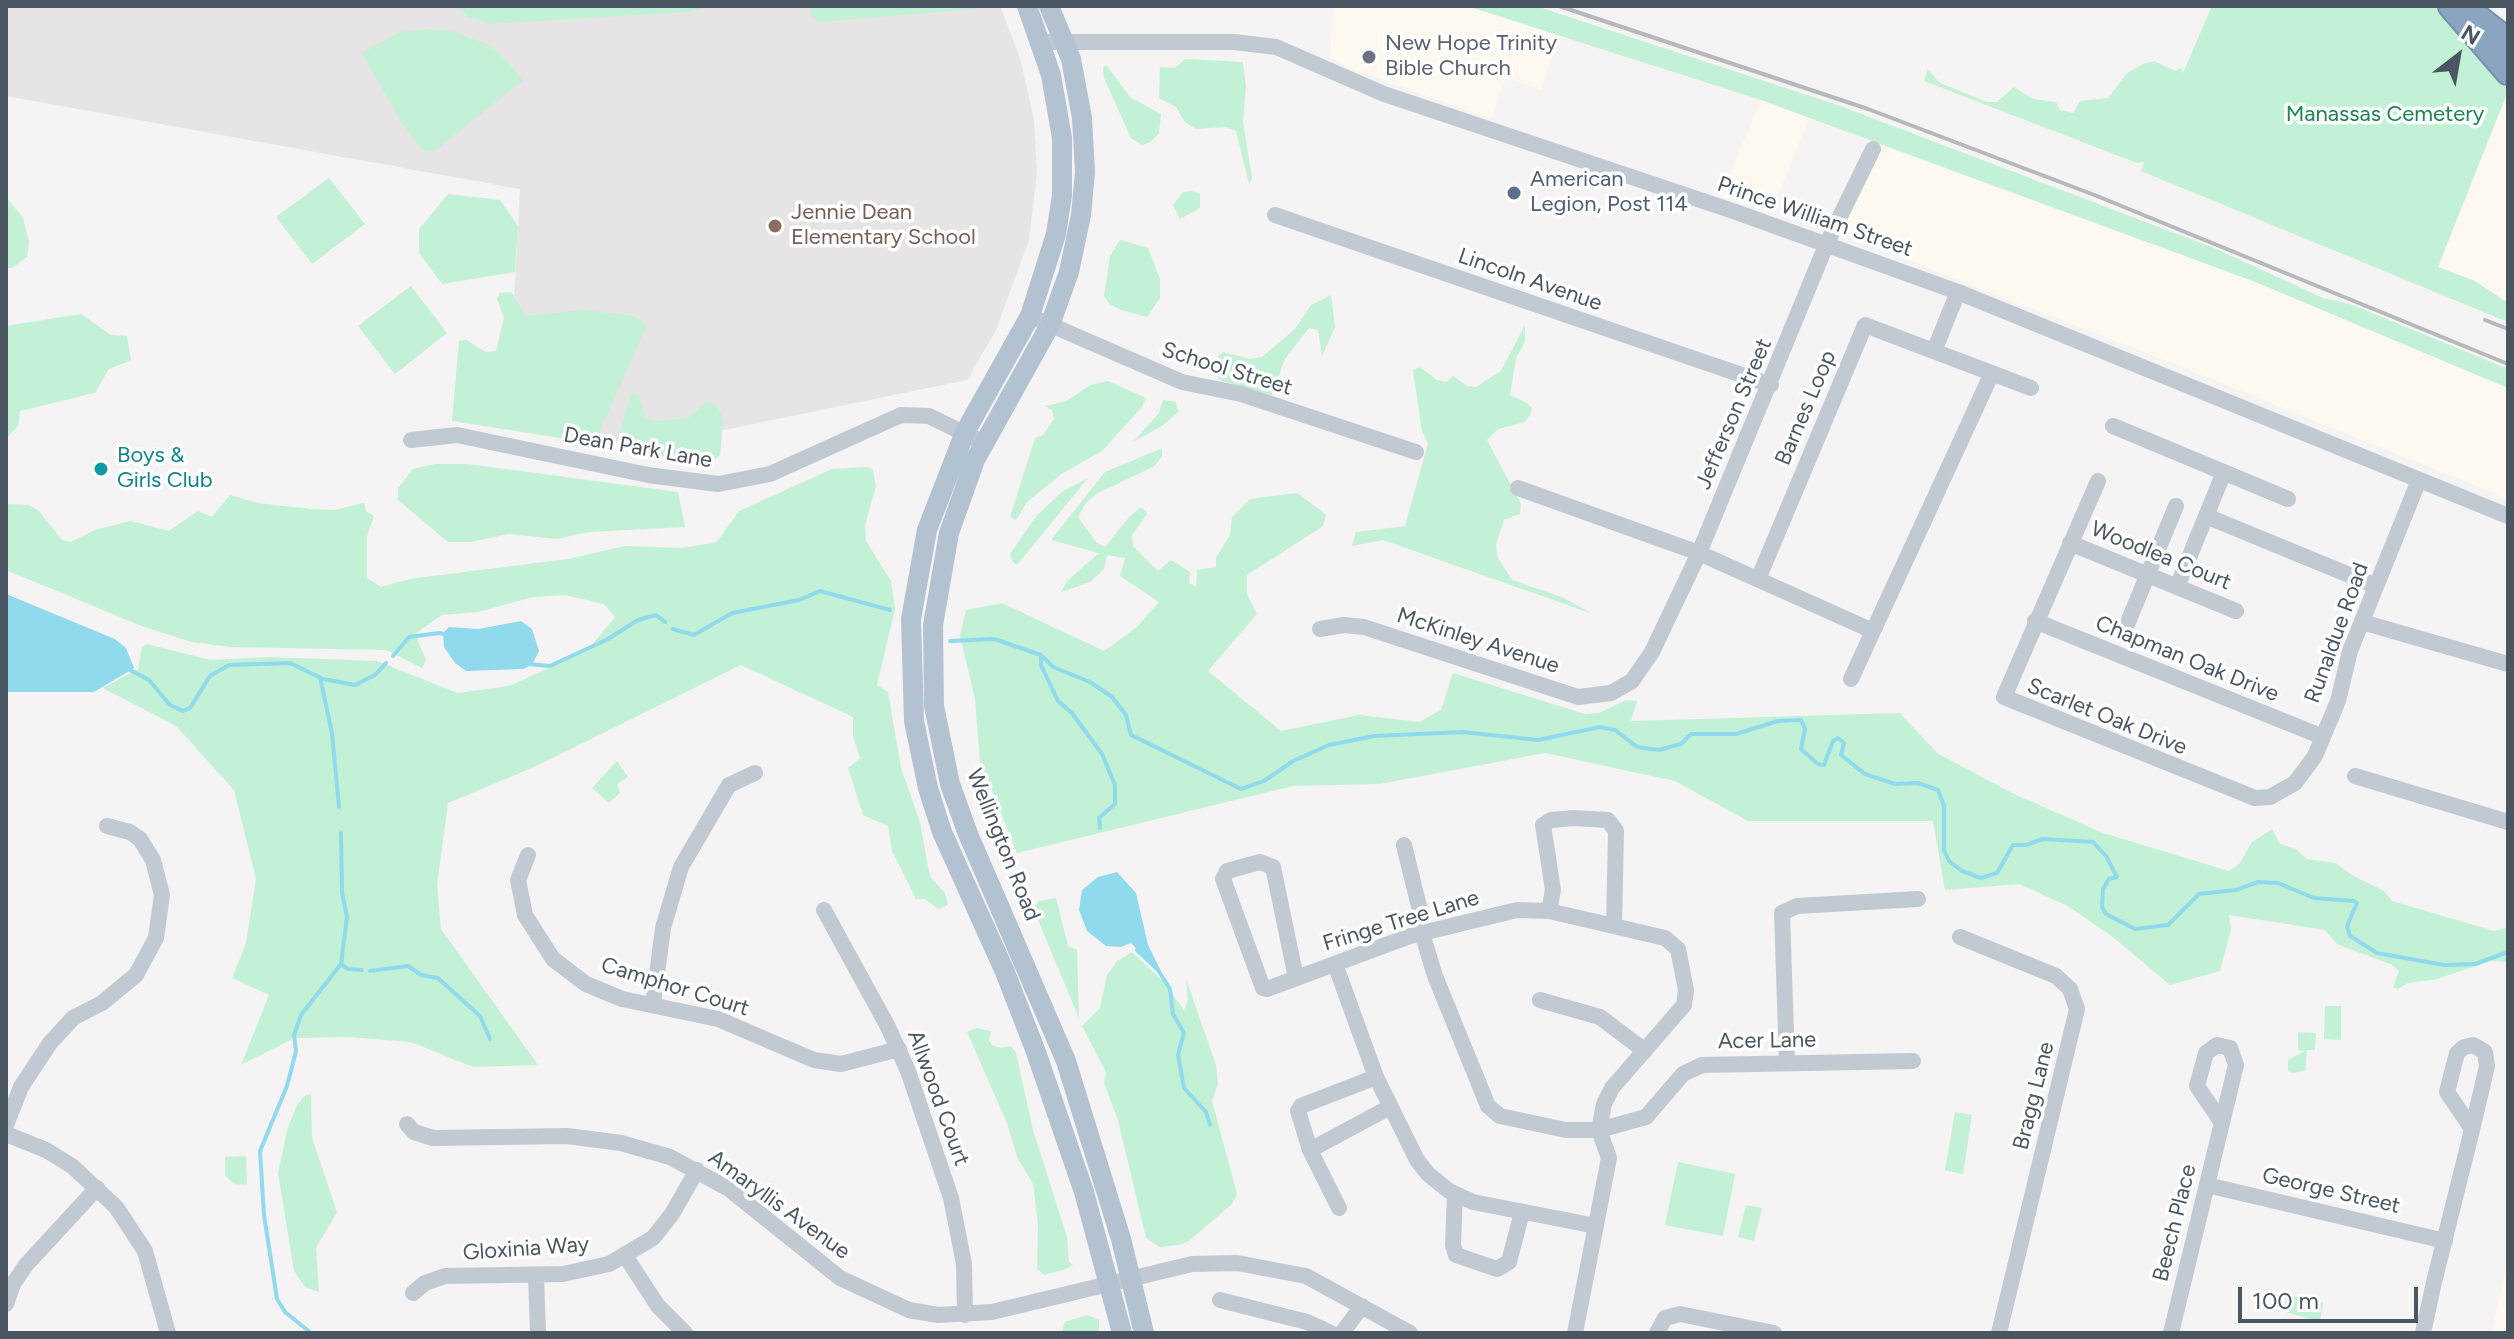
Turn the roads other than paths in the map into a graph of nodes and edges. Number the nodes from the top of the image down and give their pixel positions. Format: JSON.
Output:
{"nodes":[{"id":1,"x":1027,"y":6,"type":"edge"},
{"id":2,"x":1049,"y":6,"type":"edge"},
{"id":3,"x":2451,"y":6,"type":"edge"},
{"id":4,"x":2466,"y":6,"type":"edge"},
{"id":5,"x":2508,"y":41,"type":"edge"},
{"id":6,"x":1040,"y":42,"type":"junction"},
{"id":7,"x":1066,"y":44,"type":"junction"},
{"id":8,"x":2508,"y":72,"type":"edge"},
{"id":9,"x":1873,"y":149,"type":"dead end"},
{"id":10,"x":1275,"y":215,"type":"dead end"},
{"id":11,"x":1827,"y":243,"type":"junction"},
{"id":12,"x":1958,"y":292,"type":"junction"},
{"id":13,"x":1030,"y":316,"type":"junction"},
{"id":14,"x":1050,"y":325,"type":"junction"},
{"id":15,"x":1934,"y":351,"type":"junction"},
{"id":16,"x":1992,"y":373,"type":"junction"},
{"id":17,"x":1771,"y":385,"type":"junction"},
{"id":18,"x":2031,"y":388,"type":"dead end"},
{"id":19,"x":2113,"y":426,"type":"dead end"},
{"id":20,"x":965,"y":432,"type":"junction"},
{"id":21,"x":411,"y":440,"type":"dead end"},
{"id":22,"x":984,"y":443,"type":"junction"},
{"id":23,"x":1416,"y":452,"type":"dead end"},
{"id":24,"x":2224,"y":472,"type":"junction"},
{"id":25,"x":2419,"y":480,"type":"junction"},
{"id":26,"x":2098,"y":481,"type":"dead end"},
{"id":27,"x":1518,"y":488,"type":"dead end"},
{"id":28,"x":2288,"y":499,"type":"dead end"},
{"id":29,"x":2176,"y":506,"type":"dead end"},
{"id":30,"x":2206,"y":516,"type":"junction"},
{"id":31,"x":2508,"y":516,"type":"edge"},
{"id":32,"x":2070,"y":543,"type":"junction"},
{"id":33,"x":1699,"y":553,"type":"junction"},
{"id":34,"x":2148,"y":575,"type":"junction"},
{"id":35,"x":1759,"y":577,"type":"junction"},
{"id":36,"x":2376,"y":586,"type":"junction"},
{"id":37,"x":2177,"y":587,"type":"junction"},
{"id":38,"x":2236,"y":611,"type":"dead end"},
{"id":39,"x":2035,"y":621,"type":"junction"},
{"id":40,"x":2362,"y":622,"type":"junction"},
{"id":41,"x":1320,"y":629,"type":"dead end"},
{"id":42,"x":1873,"y":631,"type":"junction"},
{"id":43,"x":2124,"y":632,"type":"dead end"},
{"id":44,"x":2508,"y":664,"type":"edge"},
{"id":45,"x":1851,"y":679,"type":"dead end"},
{"id":46,"x":1622,"y":688,"type":"joint"},
{"id":47,"x":2323,"y":737,"type":"junction"},
{"id":48,"x":755,"y":773,"type":"dead end"},
{"id":49,"x":2355,"y":776,"type":"dead end"},
{"id":50,"x":2283,"y":791,"type":"joint"},
{"id":51,"x":2508,"y":822,"type":"edge"},
{"id":52,"x":107,"y":826,"type":"dead end"},
{"id":53,"x":1404,"y":845,"type":"dead end"},
{"id":54,"x":528,"y":855,"type":"dead end"},
{"id":55,"x":1918,"y":899,"type":"dead end"},
{"id":56,"x":824,"y":910,"type":"dead end"},
{"id":57,"x":1549,"y":911,"type":"junction"},
{"id":58,"x":1614,"y":926,"type":"junction"},
{"id":59,"x":1422,"y":933,"type":"junction"},
{"id":60,"x":1960,"y":937,"type":"dead end"},
{"id":61,"x":1335,"y":964,"type":"junction"},
{"id":62,"x":1296,"y":978,"type":"junction"},
{"id":63,"x":1540,"y":1000,"type":"dead end"},
{"id":64,"x":653,"y":1004,"type":"junction"},
{"id":65,"x":899,"y":1049,"type":"junction"},
{"id":66,"x":1645,"y":1051,"type":"junction"},
{"id":67,"x":1913,"y":1061,"type":"dead end"},
{"id":68,"x":1787,"y":1062,"type":"junction"},
{"id":69,"x":1376,"y":1077,"type":"junction"},
{"id":70,"x":1390,"y":1107,"type":"junction"},
{"id":71,"x":2222,"y":1123,"type":"dead end"},
{"id":72,"x":407,"y":1124,"type":"dead end"},
{"id":73,"x":6,"y":1125,"type":"edge"},
{"id":74,"x":2472,"y":1129,"type":"dead end"},
{"id":75,"x":1599,"y":1130,"type":"junction"},
{"id":76,"x":6,"y":1134,"type":"edge"},
{"id":77,"x":1310,"y":1150,"type":"junction"},
{"id":78,"x":697,"y":1170,"type":"junction"},
{"id":79,"x":2207,"y":1185,"type":"junction"},
{"id":80,"x":97,"y":1188,"type":"junction"},
{"id":81,"x":1455,"y":1194,"type":"junction"},
{"id":82,"x":1339,"y":1208,"type":"dead end"},
{"id":83,"x":1522,"y":1212,"type":"junction"},
{"id":84,"x":1596,"y":1226,"type":"junction"},
{"id":85,"x":2445,"y":1241,"type":"junction"},
{"id":86,"x":626,"y":1257,"type":"junction"},
{"id":87,"x":536,"y":1275,"type":"junction"},
{"id":88,"x":1122,"y":1282,"type":"junction"},
{"id":89,"x":413,"y":1293,"type":"dead end"},
{"id":90,"x":1220,"y":1300,"type":"dead end"},
{"id":91,"x":6,"y":1304,"type":"edge"},
{"id":92,"x":1362,"y":1306,"type":"junction"},
{"id":93,"x":965,"y":1315,"type":"junction"},
{"id":94,"x":168,"y":1333,"type":"edge"},
{"id":95,"x":538,"y":1333,"type":"edge"},
{"id":96,"x":685,"y":1333,"type":"edge"},
{"id":97,"x":1122,"y":1333,"type":"edge"},
{"id":98,"x":1144,"y":1333,"type":"edge"},
{"id":99,"x":1331,"y":1333,"type":"edge"},
{"id":100,"x":1342,"y":1333,"type":"edge"},
{"id":101,"x":1410,"y":1333,"type":"edge"},
{"id":102,"x":1575,"y":1333,"type":"edge"},
{"id":103,"x":1657,"y":1333,"type":"edge"},
{"id":104,"x":1774,"y":1333,"type":"edge"},
{"id":105,"x":1999,"y":1333,"type":"edge"},
{"id":106,"x":2171,"y":1333,"type":"edge"},
{"id":107,"x":2423,"y":1333,"type":"edge"}],
"edges":[{"from":1,"to":6,"type":"main road","name":"Wellington Road"},
{"from":2,"to":7,"type":"main road","name":"Wellington Road"},
{"from":3,"to":8,"type":"highway"},
{"from":4,"to":5,"type":"highway"},
{"from":6,"to":7,"type":"street","name":"Prince William Street"},
{"from":6,"to":13,"type":"main road","name":"Wellington Road"},
{"from":7,"to":11,"type":"street","name":"Prince William Street"},
{"from":7,"to":14,"type":"main road","name":"Wellington Road"},
{"from":9,"to":11,"type":"street","name":"Jefferson Street"},
{"from":10,"to":17,"type":"street","name":"Lincoln Avenue"},
{"from":11,"to":12,"type":"street","name":"Prince William Street"},
{"from":11,"to":17,"type":"street","name":"Jefferson Street"},
{"from":12,"to":15,"type":"street"},
{"from":12,"to":25,"type":"street","name":"Prince William Street"},
{"from":13,"to":14,"type":"street","name":"School Street"},
{"from":13,"to":20,"type":"main road","name":"Wellington Road"},
{"from":14,"to":22,"type":"main road","name":"Wellington Road"},
{"from":14,"to":23,"type":"street","name":"School Street"},
{"from":15,"to":16,"type":"street","name":"Barnes Loop"},
{"from":15,"to":35,"type":"street","name":"Barnes Loop"},
{"from":16,"to":18,"type":"street","name":"Barnes Loop"},
{"from":16,"to":42,"type":"street"},
{"from":17,"to":33,"type":"street","name":"Jefferson Street"},
{"from":19,"to":24,"type":"street"},
{"from":20,"to":21,"type":"street","name":"Dean Park Lane"},
{"from":20,"to":22,"type":"street","name":"Dean Park Lane"},
{"from":20,"to":88,"type":"main road","name":"Wellington Road"},
{"from":22,"to":88,"type":"main road","name":"Wellington Road"},
{"from":24,"to":28,"type":"street"},
{"from":24,"to":30,"type":"street"},
{"from":25,"to":31,"type":"street","name":"Prince William Street"},
{"from":25,"to":36,"type":"street","name":"Runaldue Road"},
{"from":26,"to":32,"type":"street","name":"Scarlet Oak Drive"},
{"from":27,"to":33,"type":"street"},
{"from":29,"to":34,"type":"street"},
{"from":30,"to":36,"type":"street"},
{"from":30,"to":37,"type":"street"},
{"from":32,"to":34,"type":"street","name":"Woodlea Court"},
{"from":32,"to":39,"type":"street","name":"Scarlet Oak Drive"},
{"from":33,"to":35,"type":"street"},
{"from":33,"to":46,"type":"street","name":"Jefferson Street"},
{"from":34,"to":37,"type":"street","name":"Woodlea Court"},
{"from":34,"to":43,"type":"street"},
{"from":35,"to":42,"type":"street"},
{"from":36,"to":40,"type":"street","name":"Runaldue Road"},
{"from":37,"to":38,"type":"street","name":"Woodlea Court"},
{"from":39,"to":47,"type":"street","name":"Chapman Oak Drive"},
{"from":39,"to":50,"type":"street","name":"Scarlet Oak Drive"},
{"from":40,"to":44,"type":"street"},
{"from":40,"to":47,"type":"street","name":"Runaldue Road"},
{"from":41,"to":46,"type":"street","name":"McKinley Avenue"},
{"from":42,"to":45,"type":"street"},
{"from":47,"to":50,"type":"street","name":"Runaldue Road"},
{"from":48,"to":64,"type":"street"},
{"from":49,"to":51,"type":"street"},
{"from":52,"to":73,"type":"street"},
{"from":53,"to":59,"type":"street"},
{"from":54,"to":64,"type":"street","name":"Camphor Court"},
{"from":55,"to":68,"type":"street"},
{"from":56,"to":65,"type":"street","name":"Allwood Court"},
{"from":57,"to":58,"type":"street","name":"Fringe Tree Lane"},
{"from":57,"to":58,"type":"street"},
{"from":57,"to":59,"type":"street","name":"Fringe Tree Lane"},
{"from":58,"to":66,"type":"street","name":"Fringe Tree Lane"},
{"from":59,"to":61,"type":"street","name":"Fringe Tree Lane"},
{"from":59,"to":75,"type":"street","name":"Acer Lane"},
{"from":60,"to":105,"type":"street","name":"Bragg Lane"},
{"from":61,"to":62,"type":"street","name":"Fringe Tree Lane"},
{"from":61,"to":69,"type":"street"},
{"from":62,"to":62,"type":"street","name":"Fringe Tree Lane"},
{"from":63,"to":66,"type":"street"},
{"from":64,"to":65,"type":"street","name":"Camphor Court"},
{"from":65,"to":93,"type":"street","name":"Allwood Court"},
{"from":66,"to":75,"type":"street","name":"Fringe Tree Lane"},
{"from":67,"to":68,"type":"street","name":"Acer Lane"},
{"from":68,"to":75,"type":"street","name":"Acer Lane"},
{"from":69,"to":70,"type":"street"},
{"from":69,"to":77,"type":"street"},
{"from":70,"to":77,"type":"street"},
{"from":70,"to":81,"type":"street"},
{"from":71,"to":79,"type":"street","name":"Beech Place"},
{"from":72,"to":78,"type":"street","name":"Amaryllis Avenue"},
{"from":74,"to":85,"type":"street"},
{"from":75,"to":84,"type":"street"},
{"from":76,"to":80,"type":"street"},
{"from":77,"to":82,"type":"street"},
{"from":78,"to":86,"type":"street","name":"Gloxinia Way"},
{"from":78,"to":93,"type":"street","name":"Amaryllis Avenue"},
{"from":79,"to":85,"type":"street","name":"George Street"},
{"from":79,"to":106,"type":"street","name":"Beech Place"},
{"from":80,"to":91,"type":"street"},
{"from":80,"to":94,"type":"street"},
{"from":81,"to":83,"type":"street"},
{"from":81,"to":83,"type":"street"},
{"from":83,"to":84,"type":"street"},
{"from":84,"to":102,"type":"street"},
{"from":85,"to":107,"type":"street"},
{"from":86,"to":87,"type":"street","name":"Gloxinia Way"},
{"from":86,"to":96,"type":"street"},
{"from":87,"to":89,"type":"street","name":"Gloxinia Way"},
{"from":87,"to":95,"type":"street"},
{"from":88,"to":92,"type":"street","name":"Amaryllis Avenue"},
{"from":88,"to":93,"type":"street","name":"Amaryllis Avenue"},
{"from":88,"to":97,"type":"main road","name":"Wellington Road"},
{"from":88,"to":98,"type":"main road","name":"Wellington Road"},
{"from":90,"to":99,"type":"street"},
{"from":92,"to":100,"type":"street"},
{"from":92,"to":101,"type":"street","name":"Amaryllis Avenue"},
{"from":103,"to":104,"type":"street"}]}
